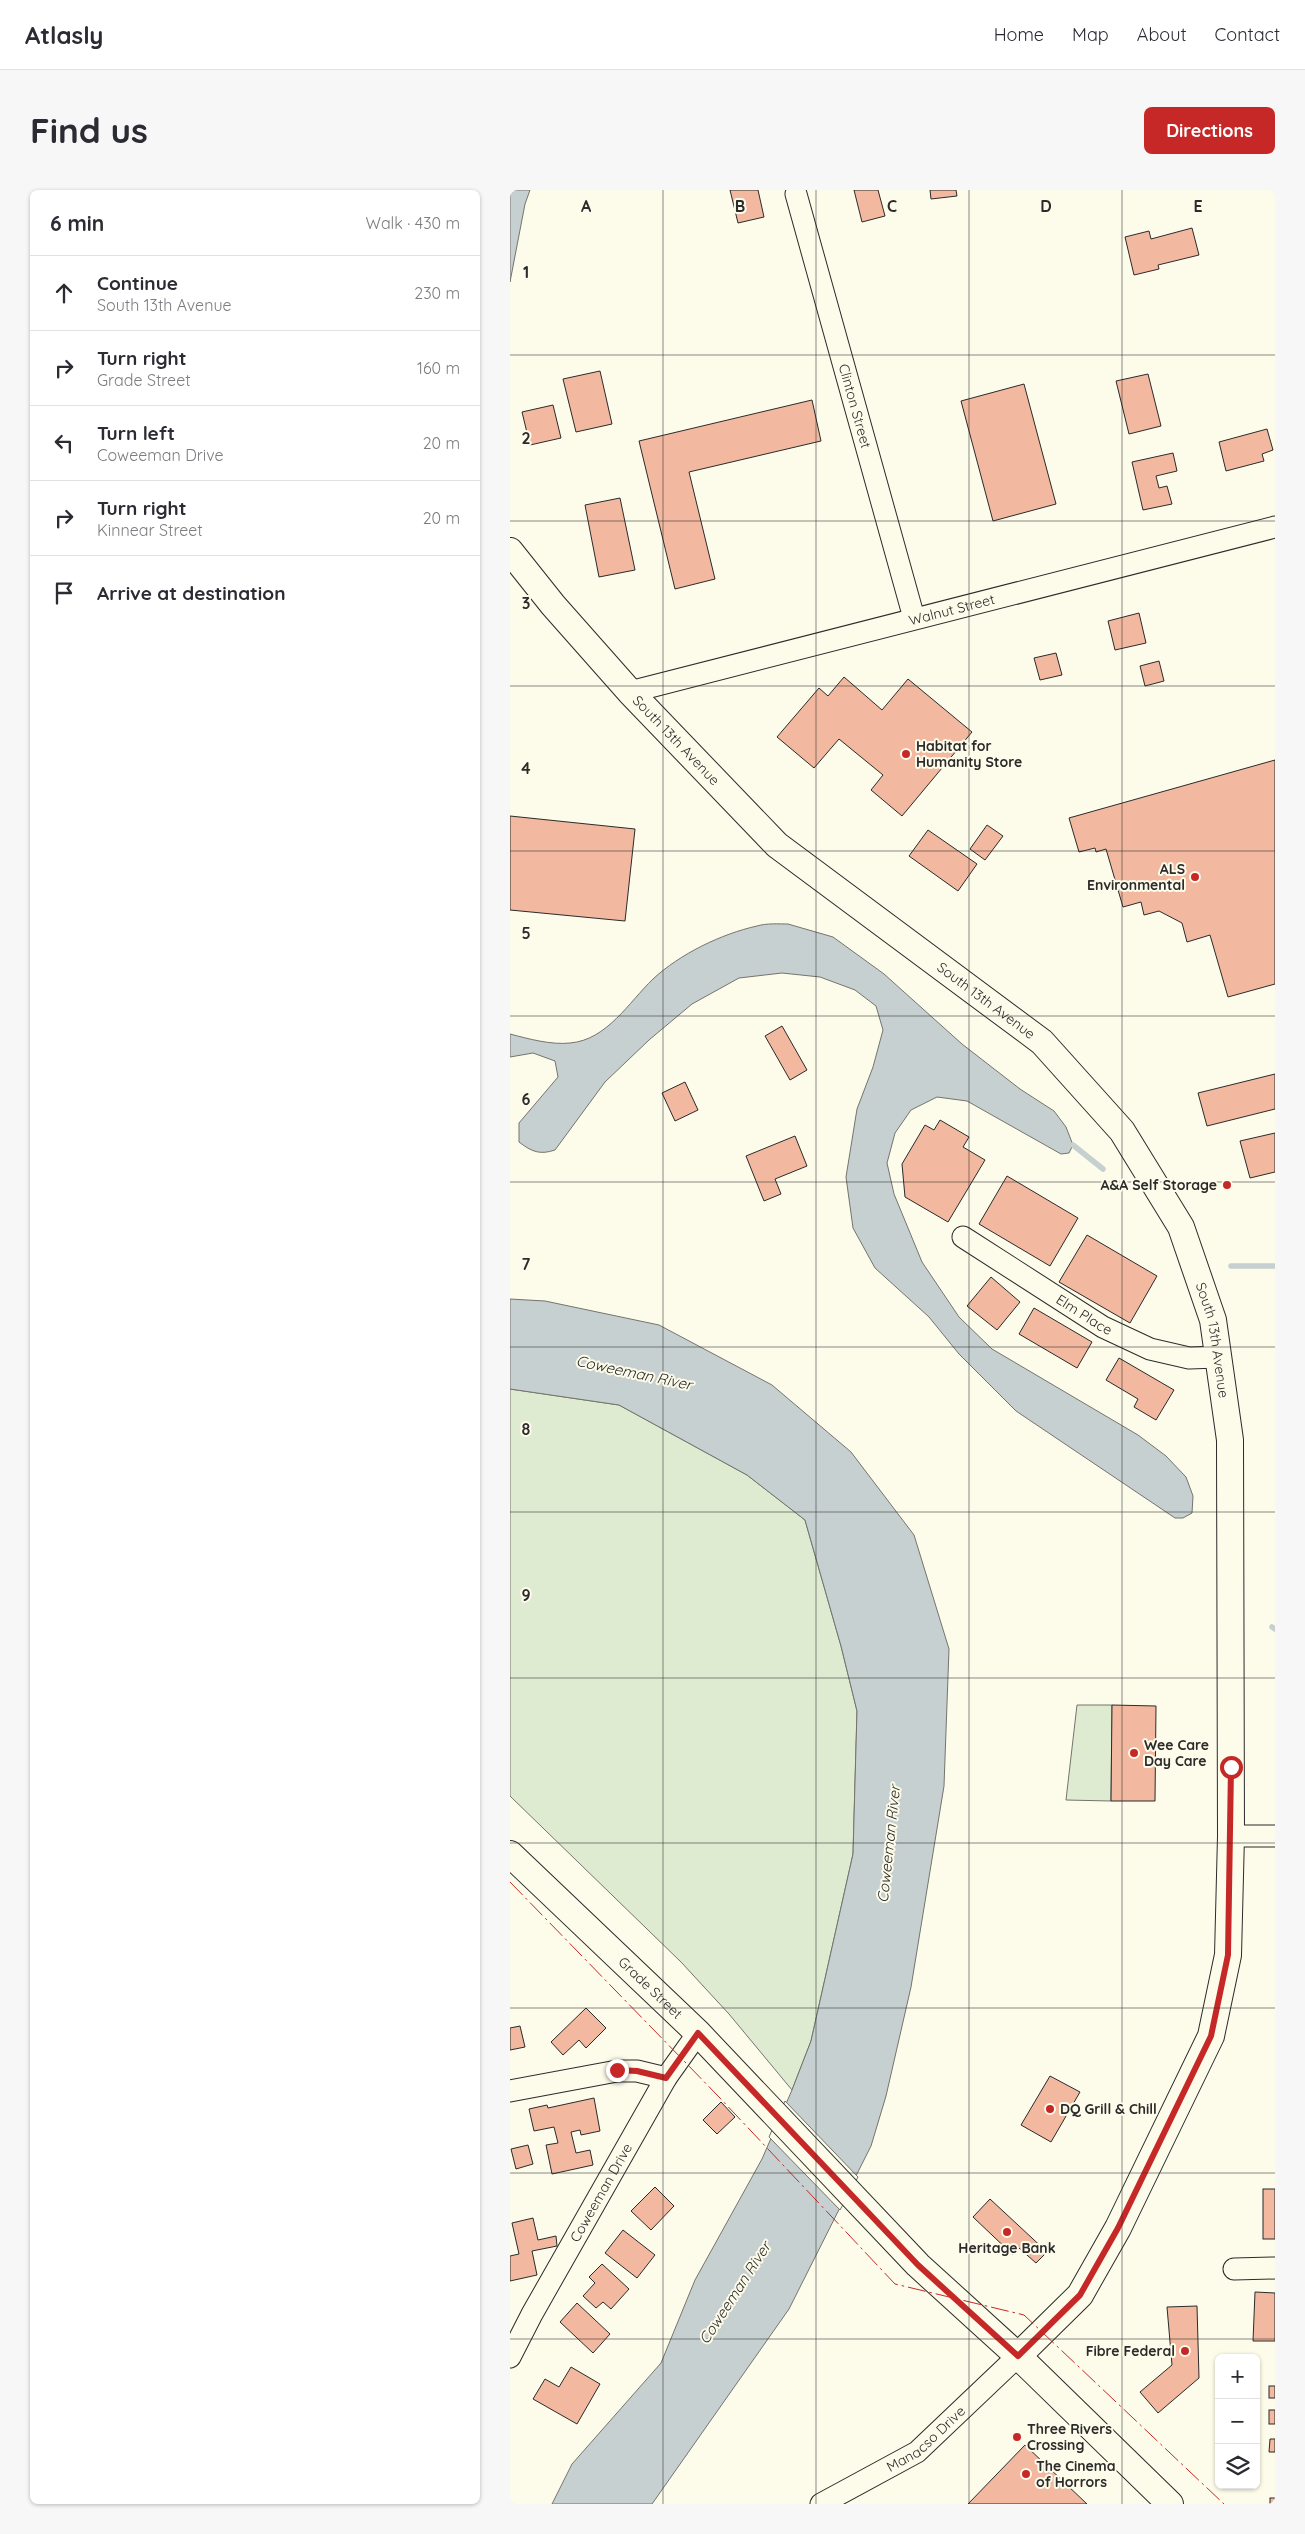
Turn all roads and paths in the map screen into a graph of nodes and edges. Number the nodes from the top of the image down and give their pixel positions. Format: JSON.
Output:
{"nodes":[{"id":1,"x":796,"y":194,"type":"dead end"},
{"id":2,"x":1275,"y":527,"type":"edge"},
{"id":3,"x":510,"y":551,"type":"edge"},
{"id":4,"x":914,"y":618,"type":"junction"},
{"id":5,"x":630,"y":692,"type":"junction"},
{"id":6,"x":963,"y":1237,"type":"dead end"},
{"id":7,"x":1218,"y":1357,"type":"junction"},
{"id":8,"x":1231,"y":1836,"type":"junction"},
{"id":9,"x":1275,"y":1836,"type":"edge"},
{"id":10,"x":510,"y":1854,"type":"edge"},
{"id":11,"x":698,"y":2033,"type":"junction"},
{"id":12,"x":666,"y":2078,"type":"junction"},
{"id":13,"x":510,"y":2091,"type":"edge"},
{"id":14,"x":1275,"y":2268,"type":"edge"},
{"id":15,"x":1234,"y":2269,"type":"dead end"},
{"id":16,"x":532,"y":2314,"type":"junction"},
{"id":17,"x":510,"y":2319,"type":"edge"},
{"id":18,"x":1018,"y":2356,"type":"junction"},
{"id":19,"x":510,"y":2357,"type":"edge"},
{"id":20,"x":820,"y":2504,"type":"edge"},
{"id":21,"x":1170,"y":2504,"type":"edge"}],
"edges":[{"from":1,"to":4,"type":"street","name":"Clinton Street"},
{"from":2,"to":4,"type":"street","name":"Walnut Street"},
{"from":3,"to":5,"type":"main road","name":"South 13th Avenue"},
{"from":4,"to":5,"type":"street","name":"Walnut Street"},
{"from":5,"to":7,"type":"main road","name":"South 13th Avenue"},
{"from":6,"to":7,"type":"street","name":"Elm Place"},
{"from":7,"to":8,"type":"main road","name":"South 13th Avenue"},
{"from":8,"to":9,"type":"street"},
{"from":8,"to":18,"type":"main road","name":"South 13th Avenue"},
{"from":10,"to":11,"type":"main road","name":"Grade Street"},
{"from":11,"to":12,"type":"street","name":"Coweeman Drive"},
{"from":11,"to":18,"type":"main road","name":"Grade Street"},
{"from":12,"to":13,"type":"street"},
{"from":12,"to":16,"type":"street","name":"Coweeman Drive"},
{"from":14,"to":15,"type":"street"},
{"from":16,"to":17,"type":"street"},
{"from":16,"to":19,"type":"street","name":"Coweeman Drive"},
{"from":18,"to":20,"type":"street","name":"Manacso Drive"},
{"from":18,"to":21,"type":"main road","name":"Grade Street"}]}
